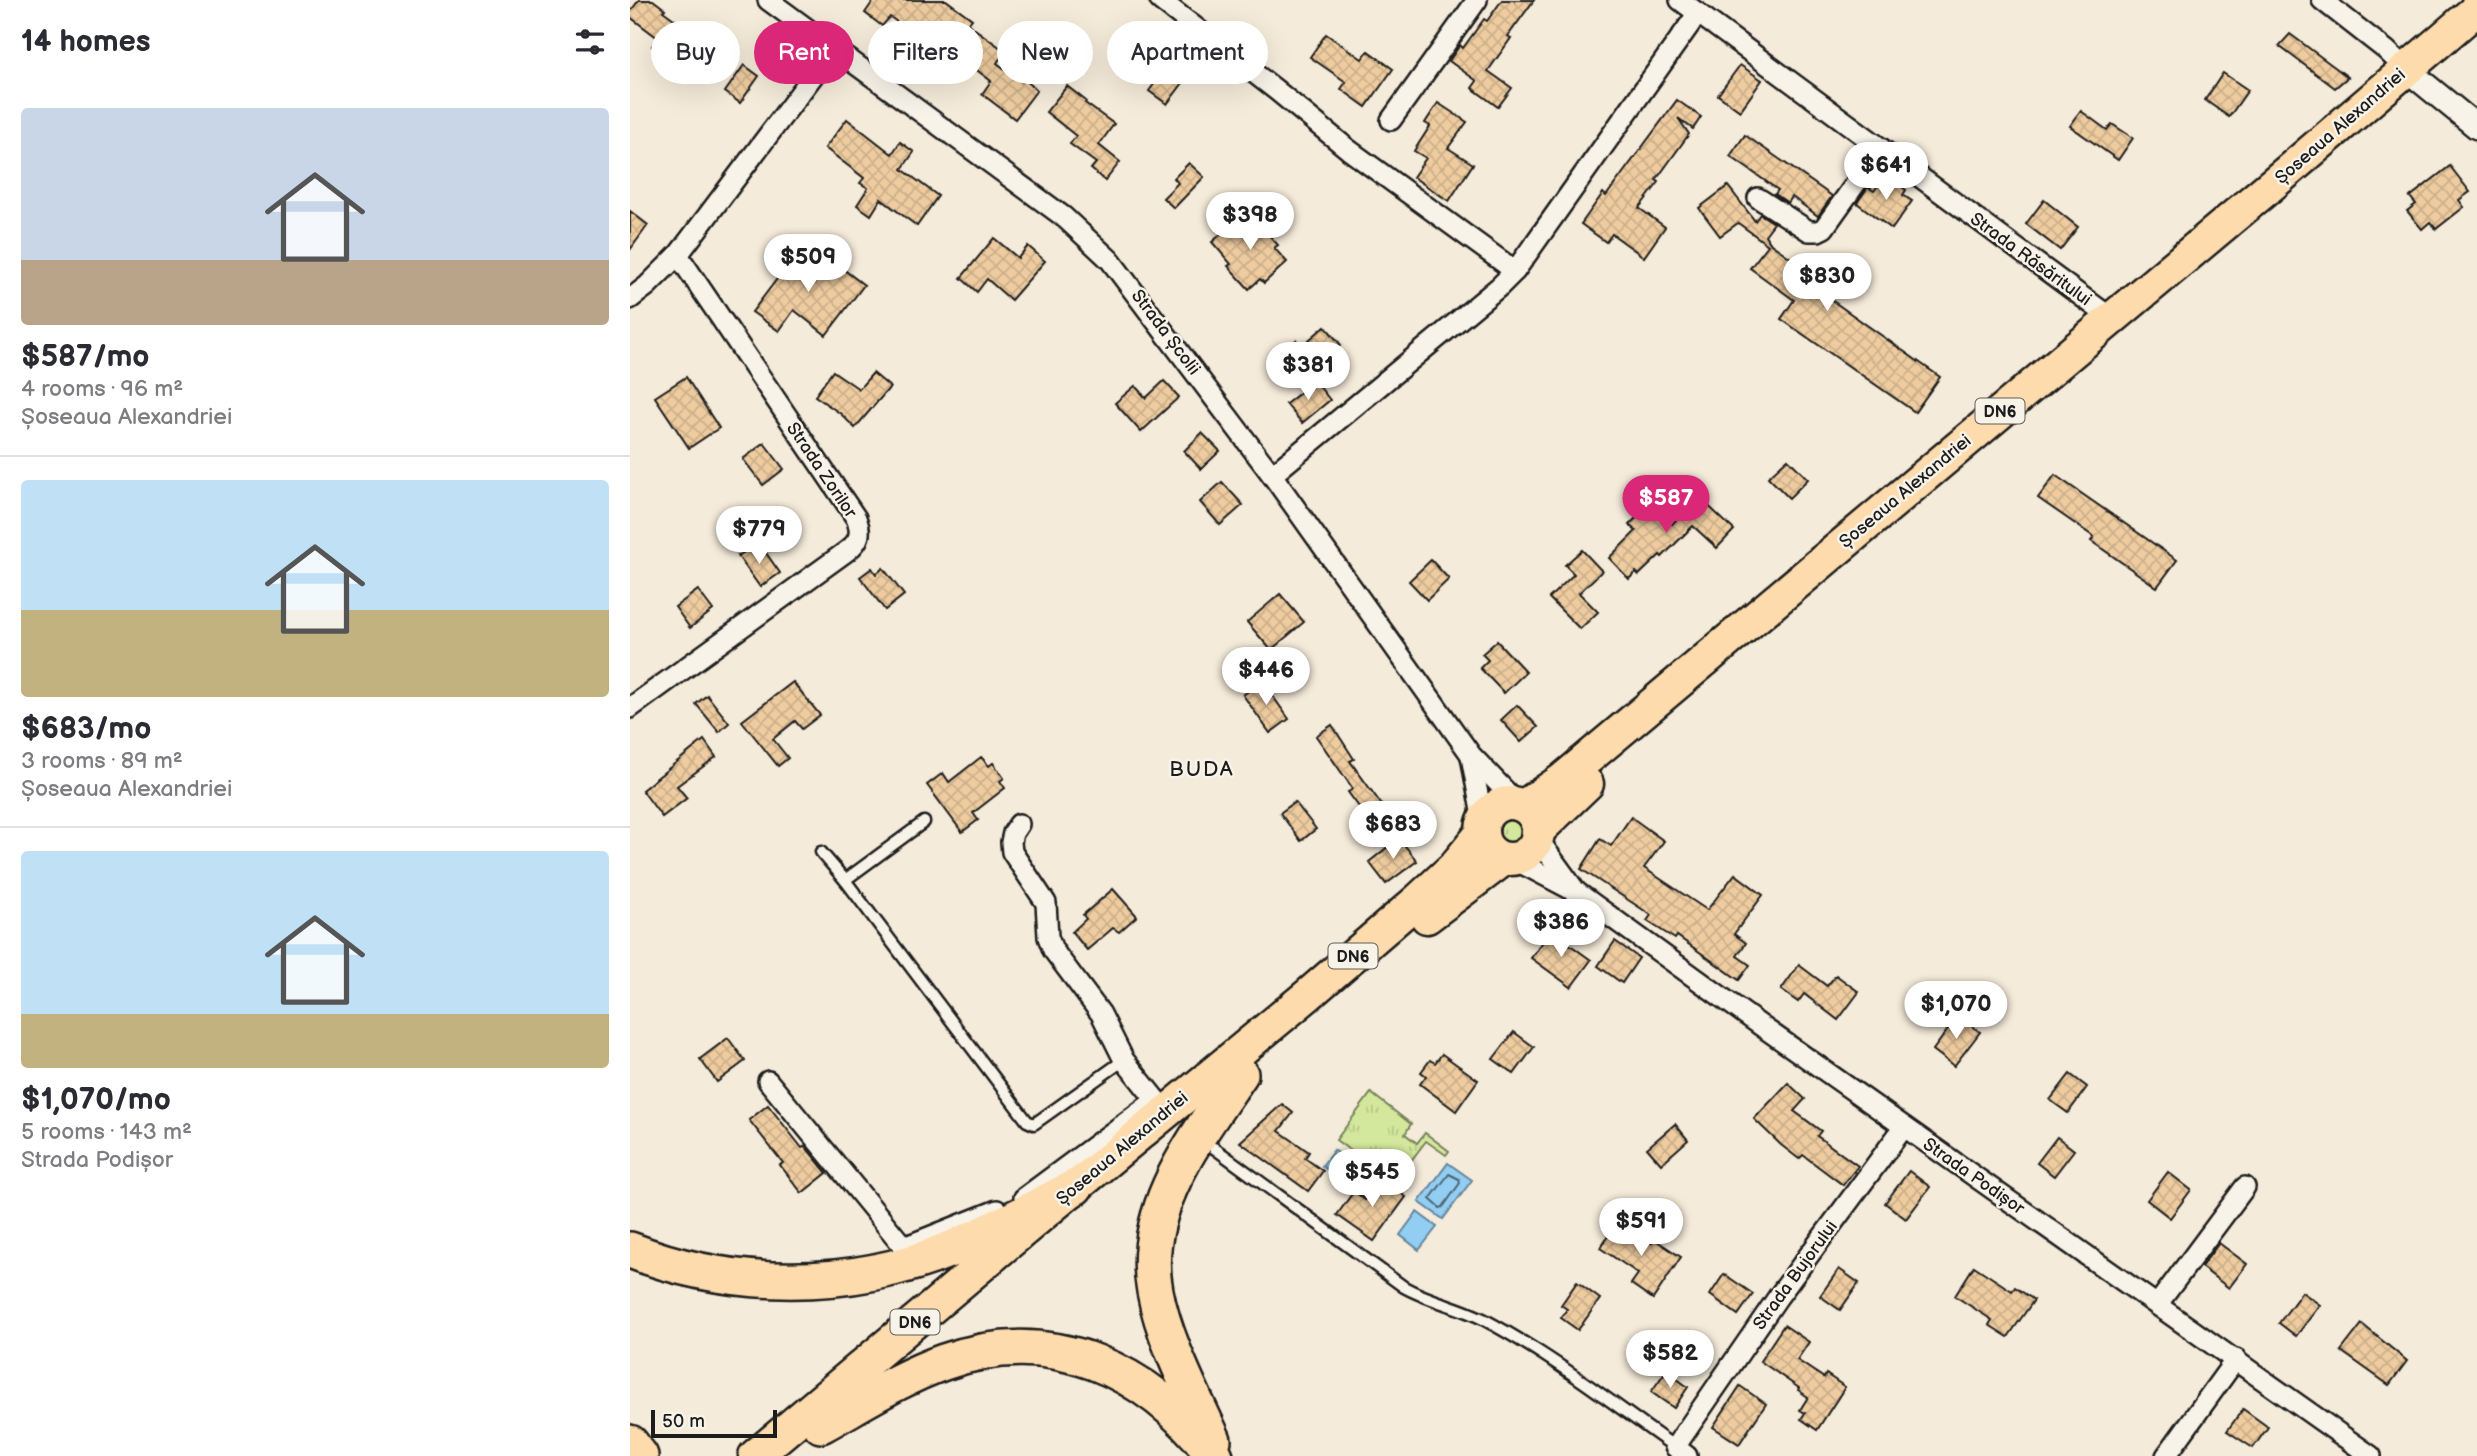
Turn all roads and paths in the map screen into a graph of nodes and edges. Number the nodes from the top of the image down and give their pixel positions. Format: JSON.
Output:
{"nodes":[{"id":1,"x":768,"y":0,"type":"edge"},
{"id":2,"x":1160,"y":0,"type":"edge"},
{"id":3,"x":1477,"y":0,"type":"edge"},
{"id":4,"x":1680,"y":0,"type":"edge"},
{"id":5,"x":2322,"y":0,"type":"edge"},
{"id":6,"x":2477,"y":9,"type":"edge"},
{"id":7,"x":1698,"y":13,"type":"junction"},
{"id":8,"x":797,"y":21,"type":"edge"},
{"id":9,"x":2477,"y":35,"type":"edge"},
{"id":10,"x":854,"y":63,"type":"edge"},
{"id":11,"x":2413,"y":75,"type":"junction"},
{"id":12,"x":807,"y":84,"type":"edge"},
{"id":13,"x":1391,"y":120,"type":"dead end"},
{"id":14,"x":2477,"y":127,"type":"edge"},
{"id":15,"x":1881,"y":148,"type":"junction"},
{"id":16,"x":1758,"y":198,"type":"dead end"},
{"id":17,"x":678,"y":256,"type":"junction"},
{"id":18,"x":1515,"y":271,"type":"junction"},
{"id":19,"x":630,"y":299,"type":"edge"},
{"id":20,"x":2111,"y":318,"type":"junction"},
{"id":21,"x":1272,"y":475,"type":"junction"},
{"id":22,"x":630,"y":708,"type":"edge"},
{"id":23,"x":1471,"y":755,"type":"junction"},
{"id":24,"x":1529,"y":820,"type":"junction"},
{"id":25,"x":924,"y":822,"type":"dead end"},
{"id":26,"x":1019,"y":824,"type":"dead end"},
{"id":27,"x":1482,"y":827,"type":"junction"},
{"id":28,"x":821,"y":852,"type":"dead end"},
{"id":29,"x":1509,"y":859,"type":"junction"},
{"id":30,"x":845,"y":880,"type":"junction"},
{"id":31,"x":1578,"y":893,"type":"junction"},
{"id":32,"x":1124,"y":1060,"type":"junction"},
{"id":33,"x":1240,"y":1074,"type":"junction"},
{"id":34,"x":768,"y":1081,"type":"dead end"},
{"id":35,"x":1161,"y":1106,"type":"junction"},
{"id":36,"x":1904,"y":1127,"type":"junction"},
{"id":37,"x":1214,"y":1149,"type":"dead end"},
{"id":38,"x":1074,"y":1187,"type":"junction"},
{"id":39,"x":2245,"y":1187,"type":"dead end"},
{"id":40,"x":630,"y":1250,"type":"edge"},
{"id":41,"x":2157,"y":1305,"type":"junction"},
{"id":42,"x":2236,"y":1359,"type":"junction"},
{"id":43,"x":821,"y":1425,"type":"junction"},
{"id":44,"x":630,"y":1443,"type":"edge"},
{"id":45,"x":1681,"y":1452,"type":"edge"},
{"id":46,"x":640,"y":1456,"type":"edge"},
{"id":47,"x":755,"y":1456,"type":"edge"},
{"id":48,"x":783,"y":1456,"type":"edge"},
{"id":49,"x":1218,"y":1456,"type":"edge"},
{"id":50,"x":2166,"y":1456,"type":"edge"},
{"id":51,"x":2371,"y":1456,"type":"edge"}],
"edges":[{"from":1,"to":8,"type":"street","name":"Strada Școlii"},
{"from":2,"to":18,"type":"street"},
{"from":3,"to":13,"type":"street"},
{"from":4,"to":7,"type":"street","name":"Strada Răsăritului"},
{"from":5,"to":11,"type":"street"},
{"from":6,"to":11,"type":"highway","name":"Șoseaua Alexandriei","number":"DN6"},
{"from":7,"to":15,"type":"street","name":"Strada Răsăritului"},
{"from":7,"to":18,"type":"street"},
{"from":9,"to":11,"type":"highway","name":"Șoseaua Alexandriei","number":"DN6"},
{"from":10,"to":21,"type":"street","name":"Strada Școlii"},
{"from":11,"to":14,"type":"street"},
{"from":11,"to":20,"type":"highway","name":"Șoseaua Alexandriei","number":"DN6"},
{"from":11,"to":24,"type":"highway","name":"Șoseaua Alexandriei","number":"DN6"},
{"from":12,"to":17,"type":"street"},
{"from":15,"to":16,"type":"street"},
{"from":15,"to":20,"type":"street","name":"Strada Răsăritului"},
{"from":17,"to":19,"type":"street"},
{"from":17,"to":22,"type":"street","name":"Strada Zorilor"},
{"from":18,"to":21,"type":"street"},
{"from":20,"to":24,"type":"highway","name":"Șoseaua Alexandriei","number":"DN6"},
{"from":21,"to":23,"type":"street","name":"Strada Școlii"},
{"from":23,"to":24,"type":"street","name":"Strada Școlii"},
{"from":23,"to":27,"type":"street","name":"Strada Școlii"},
{"from":24,"to":27,"type":"highway","name":"Șoseaua Alexandriei","number":"DN6"},
{"from":24,"to":29,"type":"highway","name":"Șoseaua Alexandriei","number":"DN6"},
{"from":24,"to":31,"type":"street","name":"Strada Podișor"},
{"from":25,"to":30,"type":"lane"},
{"from":26,"to":32,"type":"street"},
{"from":27,"to":29,"type":"highway"},
{"from":27,"to":35,"type":"highway","name":"Șoseaua Alexandriei","number":"DN6"},
{"from":28,"to":30,"type":"lane"},
{"from":29,"to":31,"type":"street","name":"Strada Podișor"},
{"from":29,"to":33,"type":"highway","name":"Șoseaua Alexandriei","number":"DN6"},
{"from":30,"to":32,"type":"lane"},
{"from":31,"to":36,"type":"street","name":"Strada Podișor"},
{"from":32,"to":35,"type":"street"},
{"from":33,"to":43,"type":"highway","name":"Șoseaua Alexandriei","number":"DN6"},
{"from":33,"to":49,"type":"highway"},
{"from":34,"to":35,"type":"street"},
{"from":35,"to":38,"type":"highway","name":"Șoseaua Alexandriei","number":"DN6"},
{"from":36,"to":41,"type":"street","name":"Strada Podișor"},
{"from":36,"to":45,"type":"street","name":"Strada Bujorului"},
{"from":37,"to":45,"type":"lane"},
{"from":38,"to":40,"type":"highway"},
{"from":38,"to":47,"type":"highway","name":"Șoseaua Alexandriei","number":"DN6"},
{"from":39,"to":41,"type":"street"},
{"from":41,"to":42,"type":"street","name":"Strada Podișor"},
{"from":42,"to":50,"type":"street"},
{"from":42,"to":51,"type":"street","name":"Strada Podișor"},
{"from":43,"to":48,"type":"highway","name":"Șoseaua Alexandriei","number":"DN6"},
{"from":43,"to":49,"type":"highway"},
{"from":44,"to":46,"type":"highway"}]}
